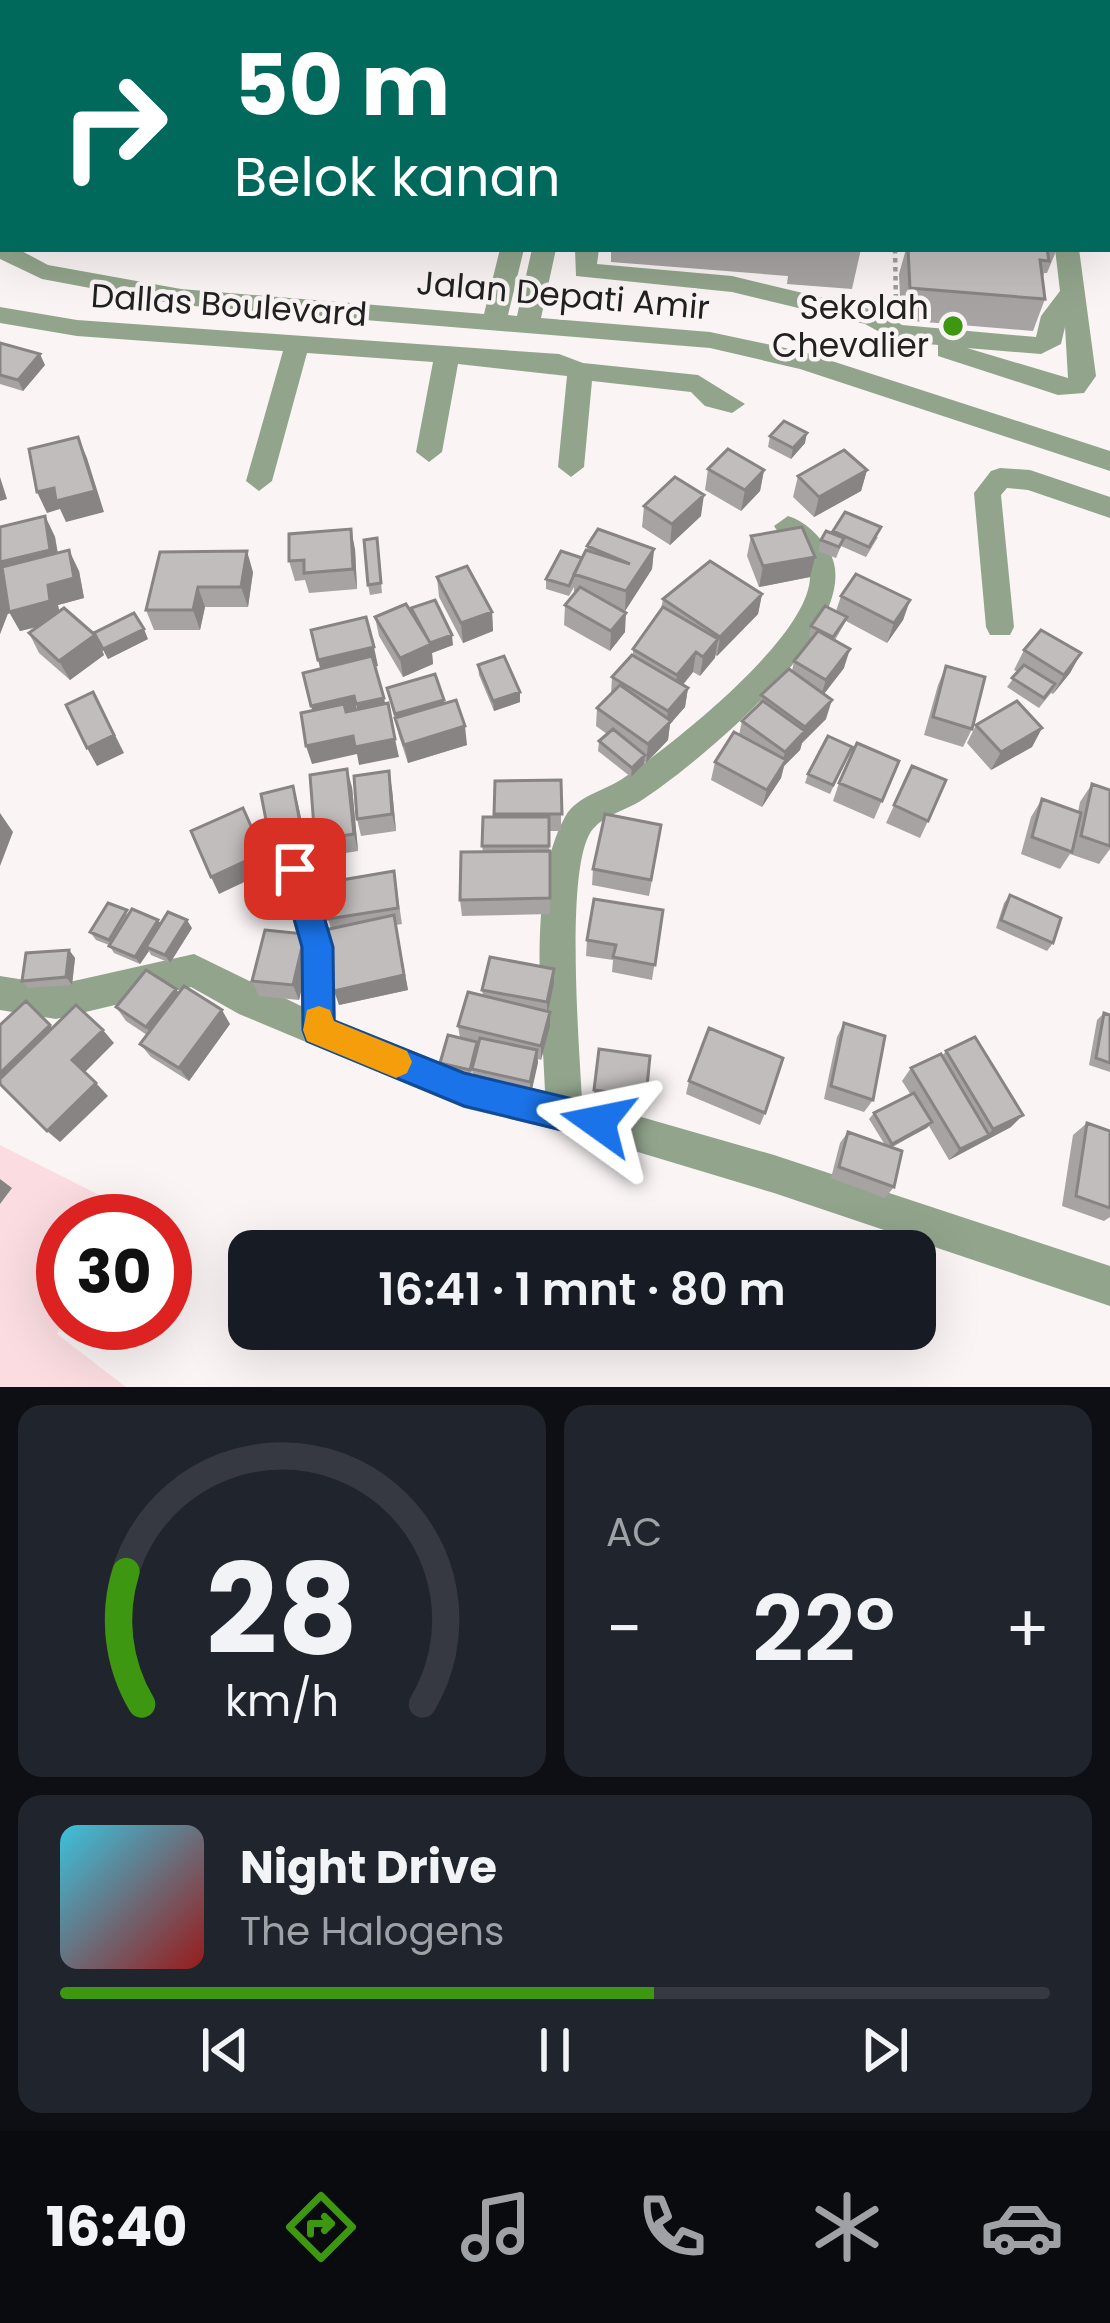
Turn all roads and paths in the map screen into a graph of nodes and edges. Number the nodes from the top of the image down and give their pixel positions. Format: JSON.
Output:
{"nodes":[{"id":1,"x":6,"y":252,"type":"edge"},
{"id":2,"x":511,"y":252,"type":"edge"},
{"id":3,"x":543,"y":252,"type":"edge"},
{"id":4,"x":587,"y":252,"type":"edge"},
{"id":5,"x":895,"y":252,"type":"edge"},
{"id":6,"x":1067,"y":252,"type":"edge"},
{"id":7,"x":1072,"y":292,"type":"junction"},
{"id":8,"x":0,"y":315,"type":"edge"},
{"id":9,"x":495,"y":320,"type":"junction"},
{"id":10,"x":528,"y":322,"type":"junction"},
{"id":11,"x":896,"y":333,"type":"junction"},
{"id":12,"x":297,"y":344,"type":"junction"},
{"id":13,"x":447,"y":355,"type":"junction"},
{"id":14,"x":581,"y":379,"type":"junction"},
{"id":15,"x":732,"y":404,"type":"dead end"},
{"id":16,"x":429,"y":452,"type":"dead end"},
{"id":17,"x":1110,"y":461,"type":"edge"},
{"id":18,"x":571,"y":467,"type":"dead end"},
{"id":19,"x":259,"y":481,"type":"dead end"},
{"id":20,"x":1110,"y":508,"type":"edge"},
{"id":21,"x":788,"y":526,"type":"edge"},
{"id":22,"x":1000,"y":627,"type":"dead end"},
{"id":23,"x":295,"y":869,"type":"dead end"},
{"id":24,"x":0,"y":993,"type":"edge"},
{"id":25,"x":319,"y":1030,"type":"junction"},
{"id":26,"x":564,"y":1114,"type":"junction"},
{"id":27,"x":1110,"y":1286,"type":"edge"}],
"edges":[{"from":1,"to":9,"type":"street","name":"Jalan Depati Amir"},
{"from":2,"to":9,"type":"street"},
{"from":3,"to":10,"type":"street"},
{"from":4,"to":11,"type":"street"},
{"from":5,"to":11,"type":"path"},
{"from":6,"to":7,"type":"street"},
{"from":7,"to":11,"type":"street"},
{"from":7,"to":11,"type":"street"},
{"from":8,"to":12,"type":"street","name":"Dallas Boulevard"},
{"from":9,"to":10,"type":"street","name":"Jalan Depati Amir"},
{"from":10,"to":17,"type":"street","name":"Jalan Depati Amir"},
{"from":12,"to":13,"type":"street","name":"Dallas Boulevard"},
{"from":12,"to":19,"type":"street"},
{"from":13,"to":14,"type":"street","name":"Dallas Boulevard"},
{"from":13,"to":16,"type":"street"},
{"from":14,"to":15,"type":"street","name":"Dallas Boulevard"},
{"from":14,"to":18,"type":"street"},
{"from":20,"to":22,"type":"street"},
{"from":21,"to":26,"type":"street"},
{"from":23,"to":25,"type":"street"},
{"from":24,"to":25,"type":"street"},
{"from":25,"to":26,"type":"street"},
{"from":26,"to":27,"type":"street"}]}
